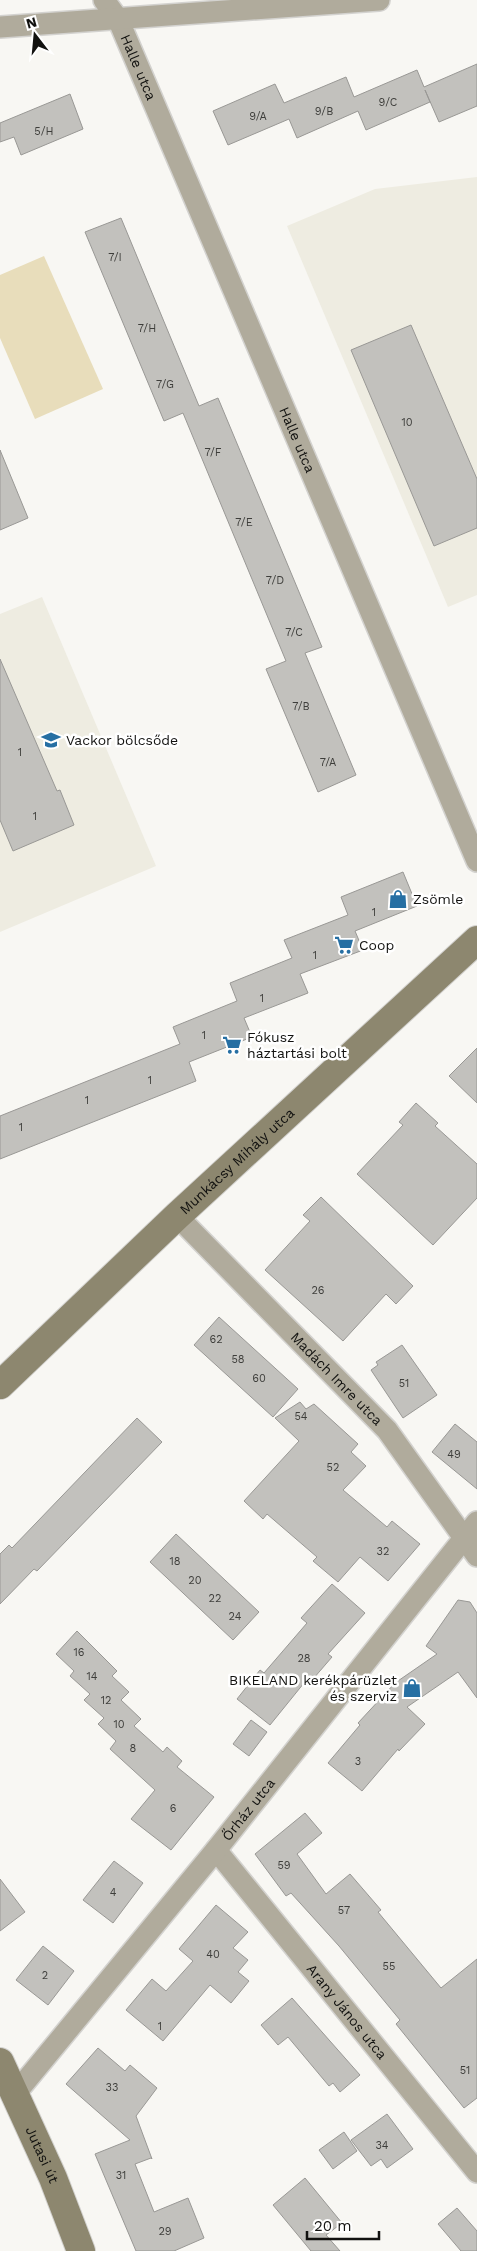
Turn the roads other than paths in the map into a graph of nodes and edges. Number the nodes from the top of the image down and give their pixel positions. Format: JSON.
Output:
{"nodes":[{"id":1,"x":104,"y":0,"type":"edge"},
{"id":2,"x":379,"y":0,"type":"edge"},
{"id":3,"x":118,"y":18,"type":"junction"},
{"id":4,"x":0,"y":27,"type":"edge"},
{"id":5,"x":477,"y":861,"type":"edge"},
{"id":6,"x":477,"y":940,"type":"edge"},
{"id":7,"x":177,"y":1216,"type":"junction"},
{"id":8,"x":0,"y":1385,"type":"edge"},
{"id":9,"x":470,"y":1530,"type":"edge"},
{"id":10,"x":477,"y":1556,"type":"edge"},
{"id":11,"x":216,"y":1850,"type":"junction"},
{"id":12,"x":0,"y":2062,"type":"edge"},
{"id":13,"x":15,"y":2094,"type":"junction"},
{"id":14,"x":477,"y":2172,"type":"edge"},
{"id":15,"x":81,"y":2251,"type":"edge"}],
"edges":[{"from":1,"to":3,"type":"street","name":"Halle utca"},
{"from":2,"to":3,"type":"street","name":"Halle utca"},
{"from":3,"to":4,"type":"street","name":"Halle utca"},
{"from":3,"to":5,"type":"street","name":"Halle utca"},
{"from":6,"to":7,"type":"street","name":"Munkácsy Mihály utca"},
{"from":7,"to":8,"type":"street","name":"Munkácsy Mihály utca"},
{"from":7,"to":9,"type":"street","name":"Madách Imre utca"},
{"from":9,"to":10,"type":"street","name":"Madách Imre utca"},
{"from":9,"to":11,"type":"street","name":"Őrház utca"},
{"from":11,"to":13,"type":"street","name":"Őrház utca"},
{"from":11,"to":14,"type":"street","name":"Arany János utca"},
{"from":12,"to":13,"type":"street","name":"Jutasi út"},
{"from":13,"to":15,"type":"street","name":"Jutasi út"}]}
